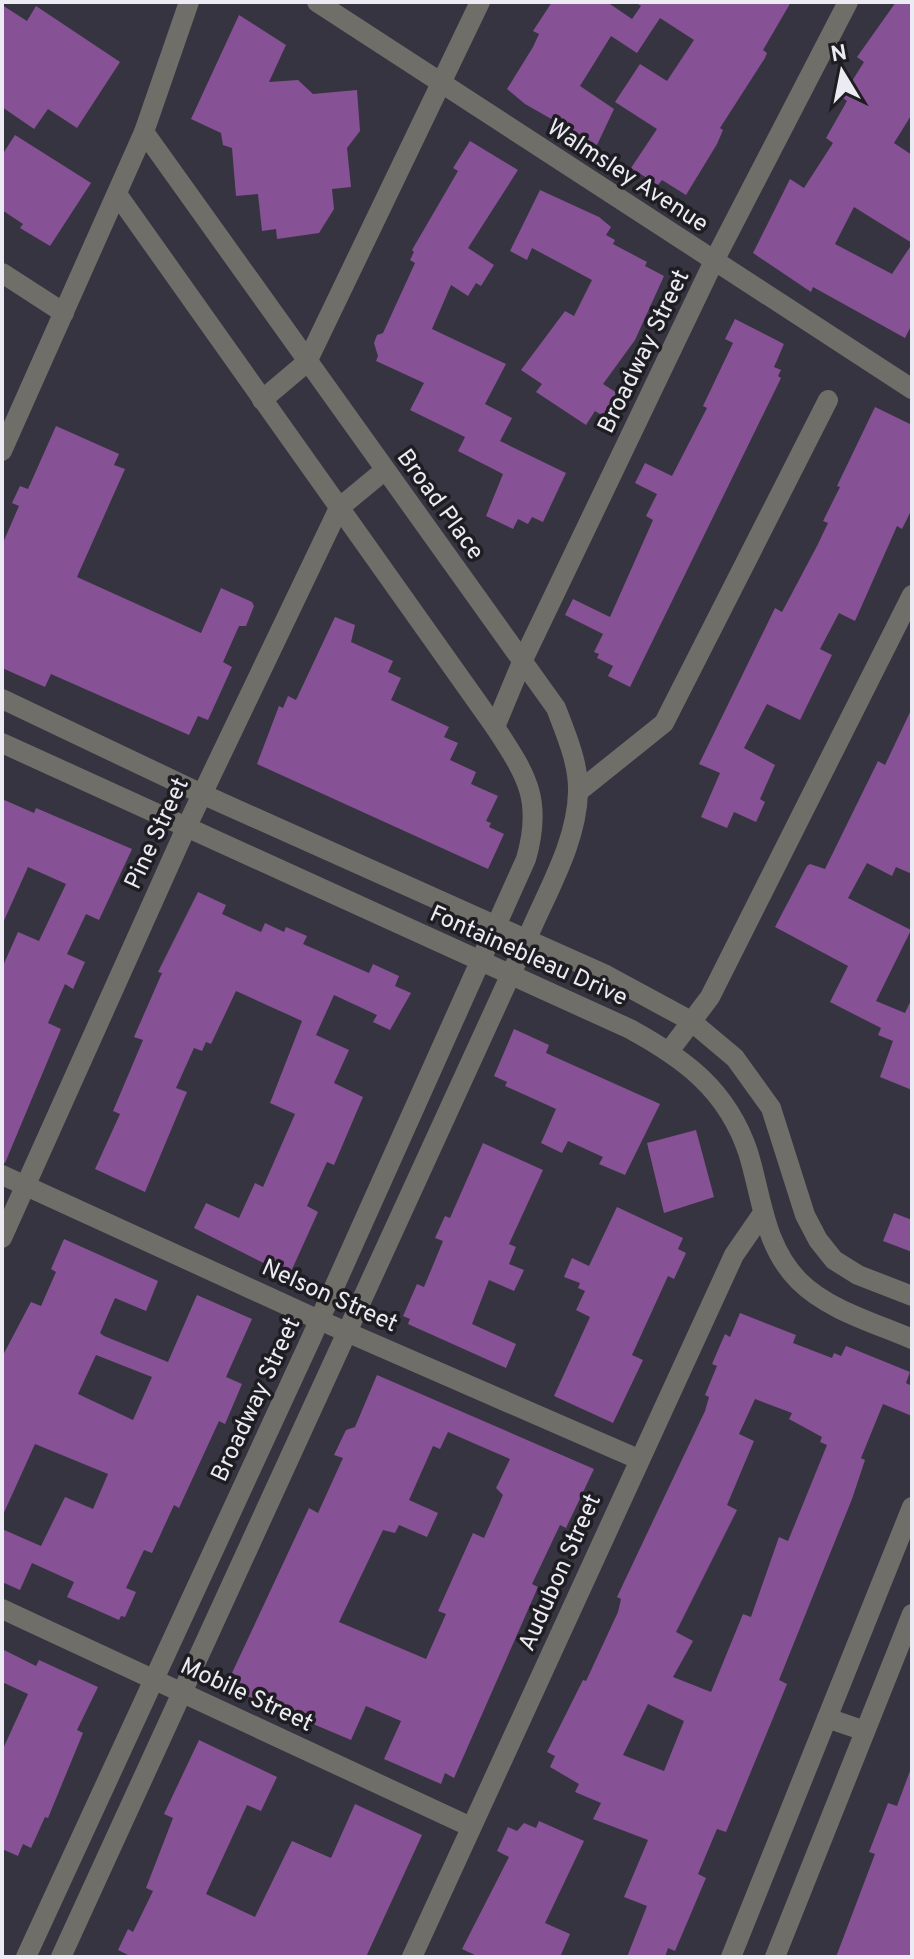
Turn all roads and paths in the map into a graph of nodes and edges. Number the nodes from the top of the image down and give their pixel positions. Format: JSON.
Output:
{"nodes":[{"id":1,"x":189,"y":2,"type":"edge"},
{"id":2,"x":317,"y":2,"type":"edge"},
{"id":3,"x":480,"y":2,"type":"edge"},
{"id":4,"x":848,"y":2,"type":"edge"},
{"id":5,"x":439,"y":85,"type":"junction"},
{"id":6,"x":144,"y":132,"type":"junction"},
{"id":7,"x":117,"y":194,"type":"junction"},
{"id":8,"x":714,"y":261,"type":"junction"},
{"id":9,"x":2,"y":273,"type":"edge"},
{"id":10,"x":64,"y":313,"type":"junction"},
{"id":11,"x":307,"y":362,"type":"junction"},
{"id":12,"x":912,"y":389,"type":"edge"},
{"id":13,"x":262,"y":400,"type":"junction"},
{"id":14,"x":828,"y":400,"type":"dead end"},
{"id":15,"x":2,"y":451,"type":"edge"},
{"id":16,"x":385,"y":470,"type":"junction"},
{"id":17,"x":339,"y":508,"type":"junction"},
{"id":18,"x":912,"y":595,"type":"edge"},
{"id":19,"x":522,"y":662,"type":"junction"},
{"id":20,"x":2,"y":699,"type":"edge"},
{"id":21,"x":495,"y":727,"type":"junction"},
{"id":22,"x":2,"y":743,"type":"edge"},
{"id":23,"x":578,"y":792,"type":"junction"},
{"id":24,"x":202,"y":794,"type":"junction"},
{"id":25,"x":186,"y":828,"type":"junction"},
{"id":26,"x":496,"y":925,"type":"junction"},
{"id":27,"x":527,"y":939,"type":"junction"},
{"id":28,"x":480,"y":962,"type":"junction"},
{"id":29,"x":510,"y":976,"type":"junction"},
{"id":30,"x":691,"y":1021,"type":"junction"},
{"id":31,"x":670,"y":1050,"type":"junction"},
{"id":32,"x":2,"y":1175,"type":"edge"},
{"id":33,"x":25,"y":1185,"type":"junction"},
{"id":34,"x":763,"y":1213,"type":"junction"},
{"id":35,"x":2,"y":1238,"type":"edge"},
{"id":36,"x":912,"y":1296,"type":"edge"},
{"id":37,"x":319,"y":1320,"type":"junction"},
{"id":38,"x":346,"y":1331,"type":"junction"},
{"id":39,"x":912,"y":1339,"type":"edge"},
{"id":40,"x":638,"y":1459,"type":"junction"},
{"id":41,"x":912,"y":1507,"type":"edge"},
{"id":42,"x":2,"y":1609,"type":"edge"},
{"id":43,"x":912,"y":1614,"type":"edge"},
{"id":44,"x":154,"y":1680,"type":"junction"},
{"id":45,"x":182,"y":1692,"type":"junction"},
{"id":46,"x":827,"y":1718,"type":"junction"},
{"id":47,"x":865,"y":1731,"type":"junction"},
{"id":48,"x":471,"y":1827,"type":"junction"},
{"id":49,"x":26,"y":1957,"type":"edge"},
{"id":50,"x":61,"y":1957,"type":"edge"},
{"id":51,"x":412,"y":1957,"type":"edge"},
{"id":52,"x":731,"y":1957,"type":"edge"},
{"id":53,"x":775,"y":1957,"type":"edge"}],
"edges":[{"from":1,"to":6,"type":"street"},
{"from":2,"to":5,"type":"street","name":"Walmsley Avenue"},
{"from":3,"to":5,"type":"street"},
{"from":4,"to":8,"type":"street","name":"Broadway Street"},
{"from":5,"to":8,"type":"street","name":"Walmsley Avenue"},
{"from":5,"to":11,"type":"street"},
{"from":6,"to":7,"type":"street"},
{"from":6,"to":11,"type":"street","name":"Broad Place"},
{"from":7,"to":10,"type":"street"},
{"from":7,"to":13,"type":"street"},
{"from":8,"to":12,"type":"street","name":"Walmsley Avenue"},
{"from":8,"to":19,"type":"street","name":"Broadway Street"},
{"from":9,"to":10,"type":"street"},
{"from":10,"to":15,"type":"street"},
{"from":11,"to":13,"type":"street"},
{"from":11,"to":16,"type":"street","name":"Broad Place"},
{"from":13,"to":17,"type":"street"},
{"from":14,"to":23,"type":"street"},
{"from":16,"to":17,"type":"street","name":"Pine Street"},
{"from":16,"to":19,"type":"street","name":"Broad Place"},
{"from":17,"to":21,"type":"street"},
{"from":17,"to":24,"type":"street","name":"Pine Street"},
{"from":18,"to":30,"type":"street"},
{"from":19,"to":21,"type":"street","name":"Broadway Street"},
{"from":19,"to":23,"type":"street","name":"Broad Place"},
{"from":20,"to":24,"type":"street","name":"Fontainebleau Drive"},
{"from":21,"to":26,"type":"street","name":"Broadway Street"},
{"from":22,"to":25,"type":"street","name":"Fontainebleau Drive"},
{"from":23,"to":27,"type":"street","name":"Broad Place"},
{"from":24,"to":25,"type":"street","name":"Pine Street"},
{"from":24,"to":26,"type":"street","name":"Fontainebleau Drive"},
{"from":25,"to":28,"type":"street","name":"Fontainebleau Drive"},
{"from":25,"to":33,"type":"street","name":"Pine Street"},
{"from":26,"to":27,"type":"street","name":"Fontainebleau Drive"},
{"from":26,"to":28,"type":"street","name":"Broadway Street"},
{"from":27,"to":29,"type":"street"},
{"from":27,"to":30,"type":"street","name":"Fontainebleau Drive"},
{"from":28,"to":29,"type":"street","name":"Fontainebleau Drive"},
{"from":28,"to":37,"type":"street","name":"Broadway Street"},
{"from":29,"to":31,"type":"street","name":"Fontainebleau Drive"},
{"from":29,"to":38,"type":"street"},
{"from":30,"to":31,"type":"street"},
{"from":30,"to":36,"type":"street","name":"Fontainebleau Drive"},
{"from":31,"to":34,"type":"street","name":"Fontainebleau Drive"},
{"from":32,"to":33,"type":"street","name":"Nelson Street"},
{"from":33,"to":35,"type":"street","name":"Pine Street"},
{"from":33,"to":37,"type":"street","name":"Nelson Street"},
{"from":34,"to":39,"type":"street","name":"Fontainebleau Drive"},
{"from":34,"to":40,"type":"street","name":"Audubon Street"},
{"from":37,"to":38,"type":"street","name":"Nelson Street"},
{"from":37,"to":44,"type":"street","name":"Broadway Street"},
{"from":38,"to":40,"type":"street","name":"Nelson Street"},
{"from":38,"to":45,"type":"street"},
{"from":40,"to":48,"type":"street","name":"Audubon Street"},
{"from":41,"to":46,"type":"street"},
{"from":42,"to":44,"type":"street","name":"Mobile Street"},
{"from":43,"to":47,"type":"street"},
{"from":44,"to":45,"type":"street","name":"Mobile Street"},
{"from":44,"to":49,"type":"street","name":"Broadway Street"},
{"from":45,"to":48,"type":"street","name":"Mobile Street"},
{"from":45,"to":50,"type":"street"},
{"from":46,"to":47,"type":"street"},
{"from":46,"to":52,"type":"street"},
{"from":47,"to":53,"type":"street"},
{"from":48,"to":51,"type":"street","name":"Audubon Street"}]}
